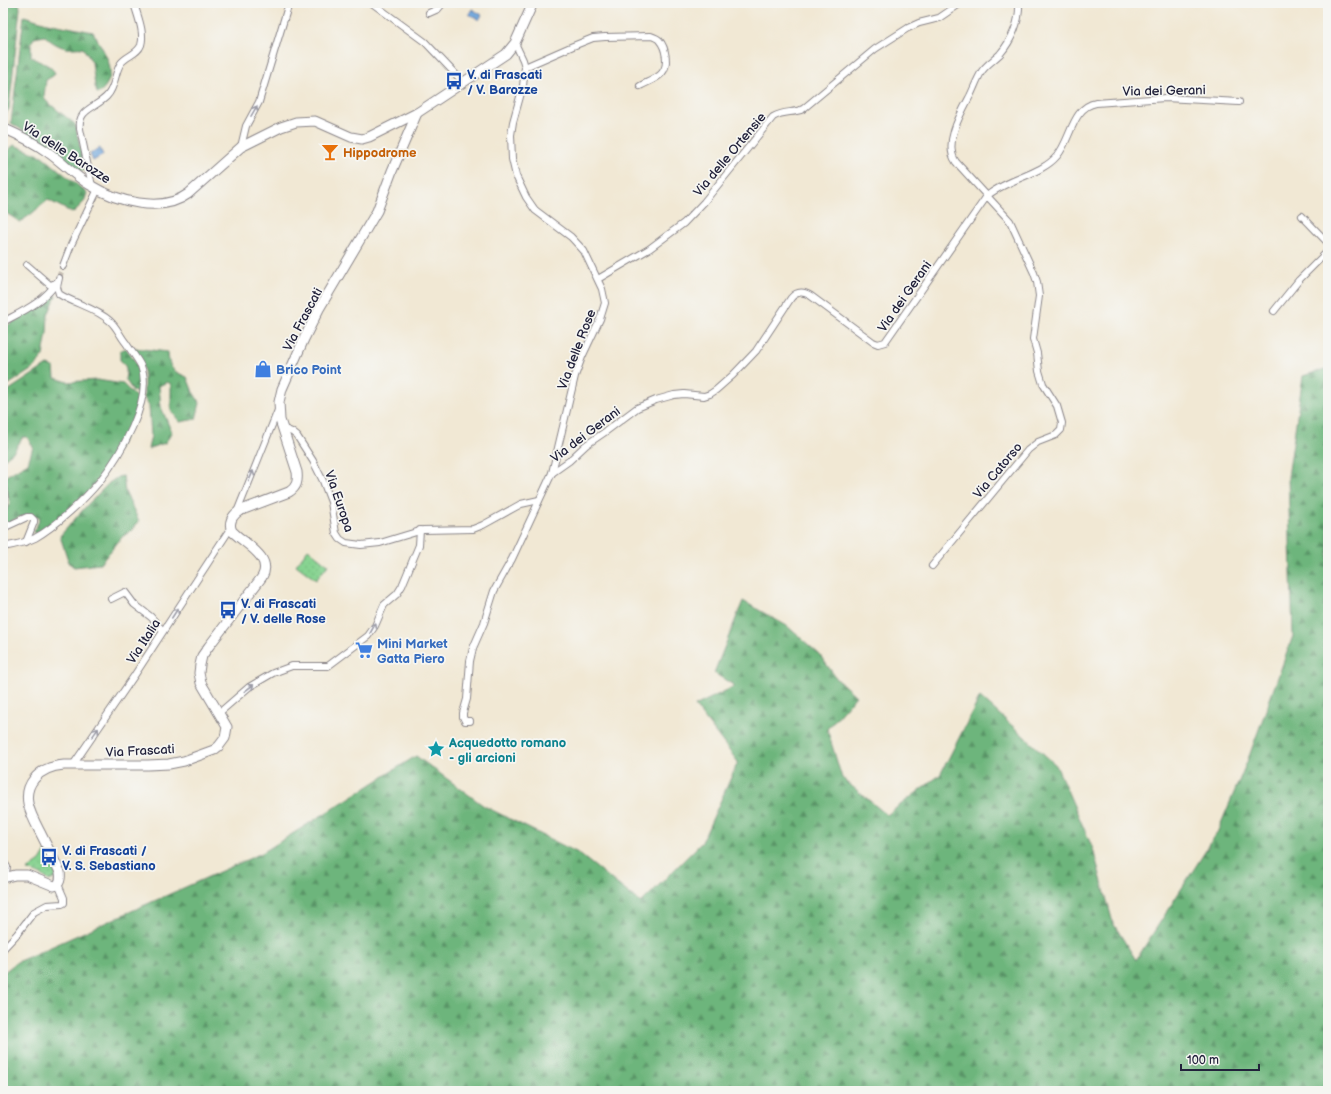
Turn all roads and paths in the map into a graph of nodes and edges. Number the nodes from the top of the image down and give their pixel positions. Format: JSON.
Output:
{"nodes":[{"id":1,"x":134,"y":3,"type":"edge"},
{"id":2,"x":289,"y":3,"type":"edge"},
{"id":3,"x":372,"y":3,"type":"edge"},
{"id":4,"x":443,"y":3,"type":"edge"},
{"id":5,"x":533,"y":3,"type":"edge"},
{"id":6,"x":961,"y":3,"type":"edge"},
{"id":7,"x":1019,"y":3,"type":"edge"},
{"id":8,"x":429,"y":13,"type":"dead end"},
{"id":9,"x":515,"y":43,"type":"junction"},
{"id":10,"x":525,"y":67,"type":"junction"},
{"id":11,"x":463,"y":82,"type":"junction"},
{"id":12,"x":640,"y":86,"type":"dead end"},
{"id":13,"x":1239,"y":102,"type":"dead end"},
{"id":14,"x":417,"y":114,"type":"junction"},
{"id":15,"x":3,"y":128,"type":"edge"},
{"id":16,"x":241,"y":148,"type":"junction"},
{"id":17,"x":95,"y":188,"type":"junction"},
{"id":18,"x":987,"y":196,"type":"junction"},
{"id":19,"x":1302,"y":216,"type":"dead end"},
{"id":20,"x":1328,"y":243,"type":"edge"},
{"id":21,"x":1328,"y":250,"type":"edge"},
{"id":22,"x":27,"y":264,"type":"dead end"},
{"id":23,"x":63,"y":266,"type":"tunnel mouth"},
{"id":24,"x":598,"y":279,"type":"junction"},
{"id":25,"x":58,"y":281,"type":"junction"},
{"id":26,"x":1274,"y":311,"type":"dead end"},
{"id":27,"x":3,"y":322,"type":"edge"},
{"id":28,"x":279,"y":406,"type":"junction"},
{"id":29,"x":282,"y":428,"type":"junction"},
{"id":30,"x":552,"y":473,"type":"junction"},
{"id":31,"x":4,"y":490,"type":"edge"},
{"id":32,"x":539,"y":500,"type":"junction"},
{"id":33,"x":3,"y":508,"type":"edge"},
{"id":34,"x":237,"y":512,"type":"junction"},
{"id":35,"x":3,"y":528,"type":"edge"},
{"id":36,"x":230,"y":529,"type":"junction"},
{"id":37,"x":420,"y":530,"type":"junction"},
{"id":38,"x":26,"y":542,"type":"junction"},
{"id":39,"x":3,"y":547,"type":"edge"},
{"id":40,"x":932,"y":566,"type":"dead end"},
{"id":41,"x":112,"y":599,"type":"dead end"},
{"id":42,"x":163,"y":631,"type":"junction"},
{"id":43,"x":219,"y":713,"type":"junction"},
{"id":44,"x":470,"y":721,"type":"dead end"},
{"id":45,"x":73,"y":765,"type":"junction"},
{"id":46,"x":3,"y":862,"type":"edge"},
{"id":47,"x":4,"y":877,"type":"edge"},
{"id":48,"x":58,"y":884,"type":"junction"},
{"id":49,"x":3,"y":949,"type":"edge"}],
"edges":[{"from":1,"to":17,"type":"street"},
{"from":16,"to":2,"type":"street","one_way":true},
{"from":3,"to":11,"type":"street"},
{"from":4,"to":8,"type":"street"},
{"from":5,"to":9,"type":"main road","name":"Via delle Barozze"},
{"from":6,"to":24,"type":"street","name":"Via delle Ortensie"},
{"from":7,"to":18,"type":"street","name":"Via Catorso"},
{"from":9,"to":10,"type":"street","name":"Via delle Rose"},
{"from":9,"to":11,"type":"main road","name":"Via delle Barozze"},
{"from":10,"to":12,"type":"street"},
{"from":10,"to":24,"type":"street","name":"Via delle Rose"},
{"from":11,"to":14,"type":"main road","name":"Via delle Barozze"},
{"from":13,"to":18,"type":"street","name":"Via dei Gerani"},
{"from":14,"to":16,"type":"main road","name":"Via delle Barozze"},
{"from":14,"to":28,"type":"main road","name":"Via Frascati"},
{"from":15,"to":17,"type":"main road","name":"Via delle Barozze"},
{"from":16,"to":17,"type":"main road","name":"Via delle Barozze"},
{"from":17,"to":23,"type":"street"},
{"from":18,"to":30,"type":"street","name":"Via dei Gerani"},
{"from":18,"to":40,"type":"street","name":"Via Catorso"},
{"from":19,"to":20,"type":"street"},
{"from":21,"to":26,"type":"street"},
{"from":22,"to":25,"type":"street"},
{"from":24,"to":30,"type":"street","name":"Via delle Rose"},
{"from":25,"to":27,"type":"street"},
{"from":25,"to":38,"type":"street"},
{"from":28,"to":29,"type":"main road","name":"Via Frascati"},
{"from":34,"to":28,"type":"street","one_way":true},
{"from":29,"to":34,"type":"main road","name":"Via Frascati"},
{"from":29,"to":37,"type":"street","name":"Via Europa"},
{"from":30,"to":32,"type":"street","name":"Via delle Rose"},
{"from":31,"to":33,"type":"street"},
{"from":32,"to":37,"type":"street","name":"Via Europa"},
{"from":32,"to":44,"type":"street","name":"Via delle Rose"},
{"from":34,"to":36,"type":"main road"},
{"from":35,"to":38,"type":"street"},
{"from":42,"to":36,"type":"street","name":"Via Italia","one_way":true},
{"from":36,"to":43,"type":"main road","name":"Via Frascati"},
{"from":43,"to":37,"type":"street","one_way":true},
{"from":38,"to":39,"type":"street"},
{"from":41,"to":42,"type":"street"},
{"from":45,"to":42,"type":"street","name":"Via Italia","one_way":true},
{"from":43,"to":45,"type":"main road","name":"Via Frascati"},
{"from":45,"to":48,"type":"main road","name":"Via Frascati"},
{"from":46,"to":47,"type":"street"},
{"from":47,"to":48,"type":"main road"},
{"from":48,"to":49,"type":"street"}]}
